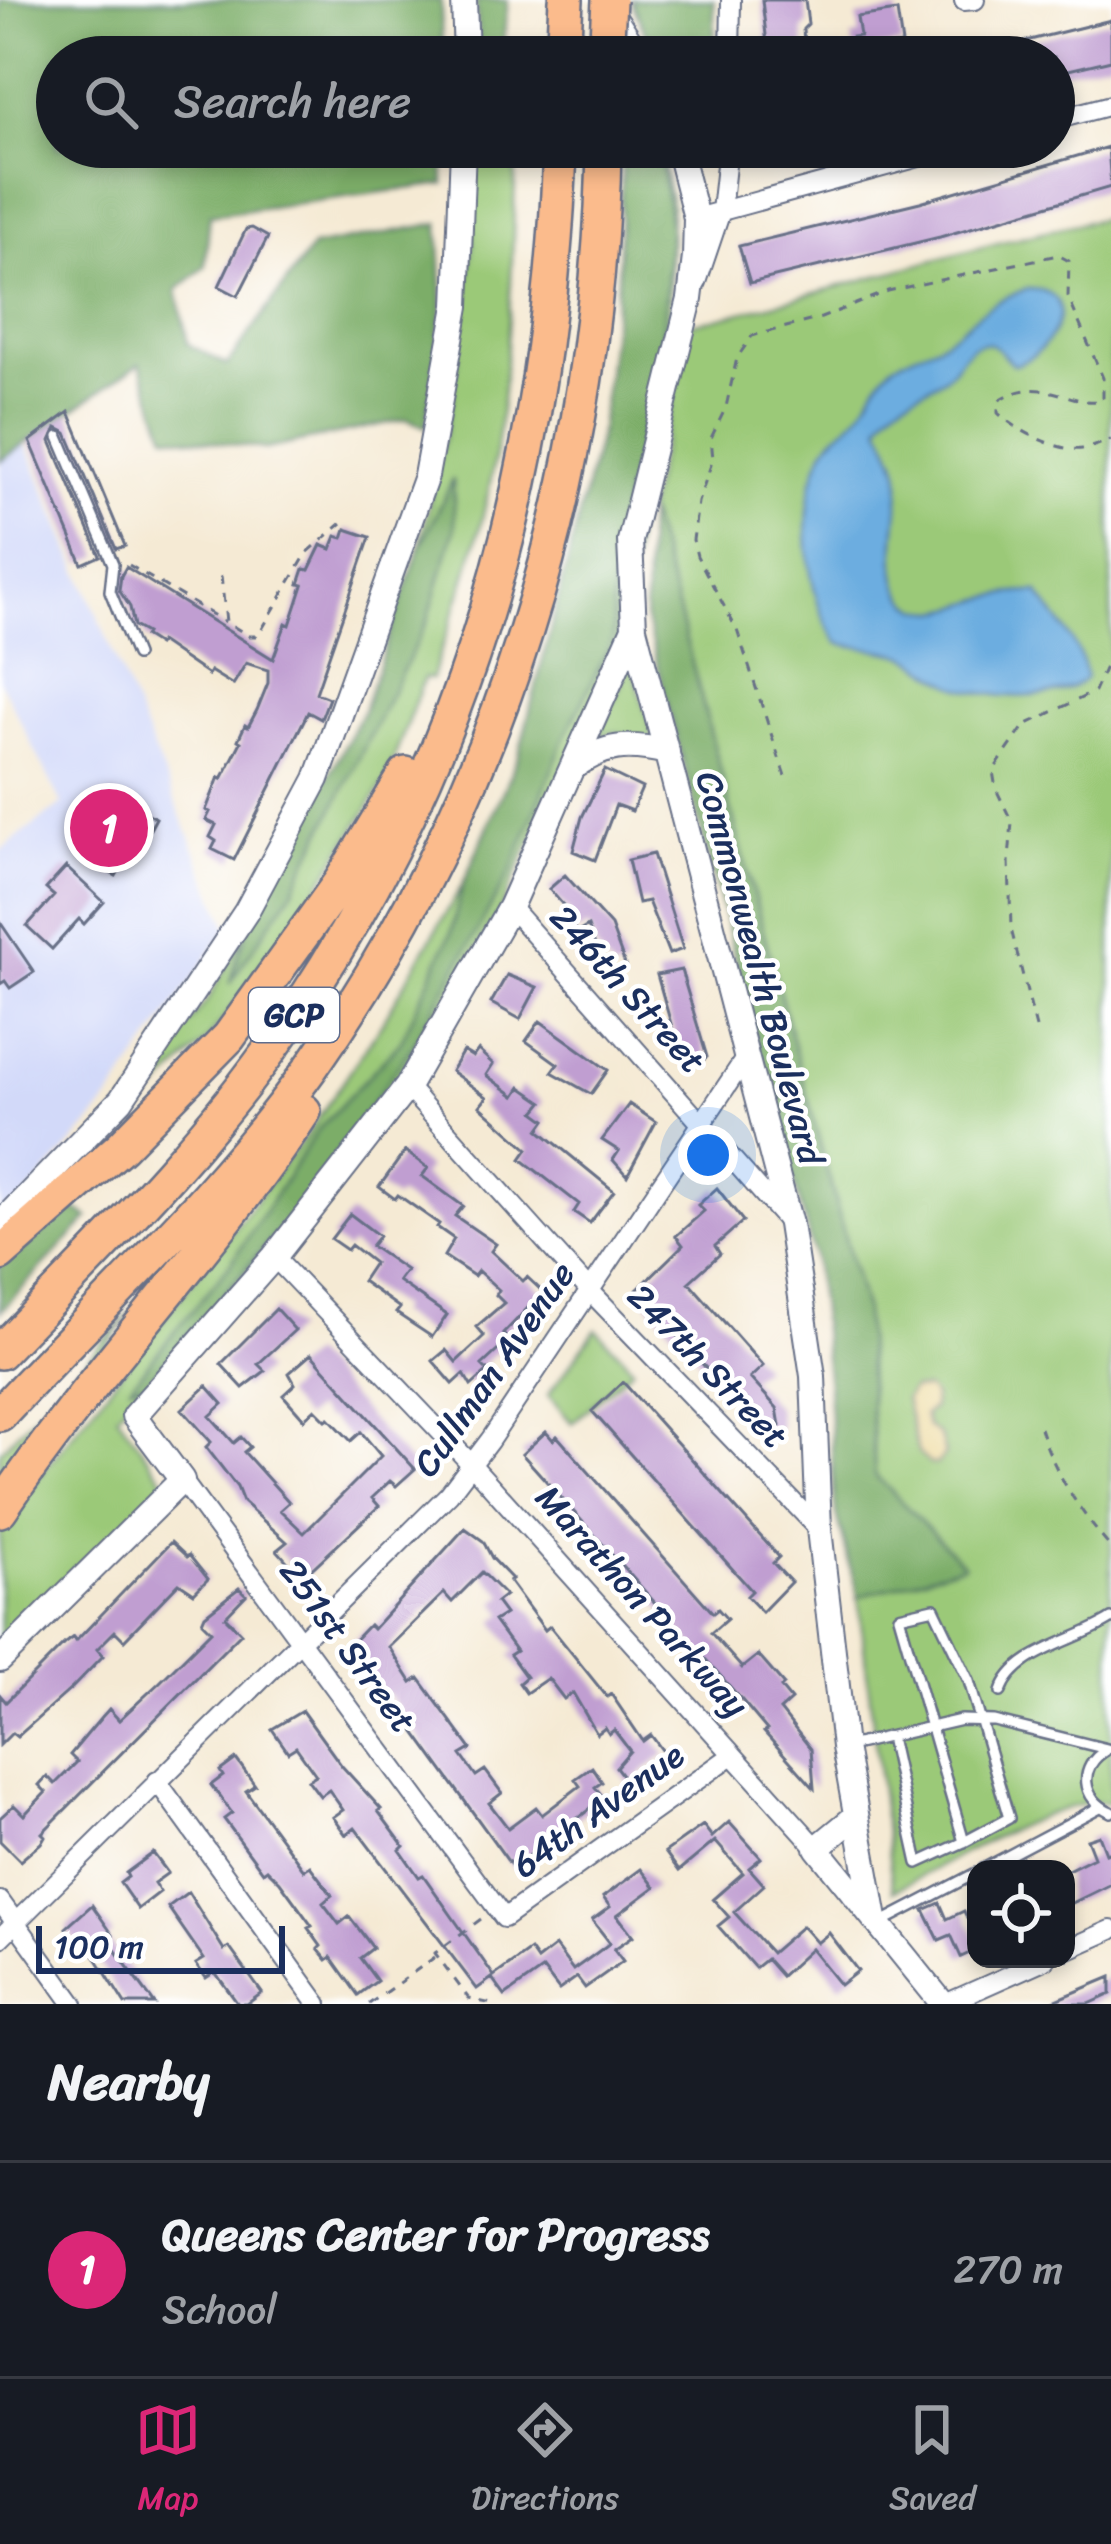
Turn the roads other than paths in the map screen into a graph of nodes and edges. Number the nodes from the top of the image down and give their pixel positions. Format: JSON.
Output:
{"nodes":[{"id":1,"x":464,"y":0,"type":"edge"},
{"id":2,"x":566,"y":0,"type":"edge"},
{"id":3,"x":606,"y":0,"type":"edge"},
{"id":4,"x":731,"y":0,"type":"edge"},
{"id":5,"x":975,"y":0,"type":"edge"},
{"id":6,"x":964,"y":1,"type":"edge"},
{"id":7,"x":465,"y":36,"type":"edge"},
{"id":8,"x":564,"y":36,"type":"edge"},
{"id":9,"x":606,"y":36,"type":"edge"},
{"id":10,"x":627,"y":36,"type":"edge"},
{"id":11,"x":730,"y":36,"type":"edge"},
{"id":12,"x":1111,"y":105,"type":"edge"},
{"id":13,"x":1075,"y":114,"type":"edge"},
{"id":14,"x":462,"y":168,"type":"edge"},
{"id":15,"x":559,"y":168,"type":"edge"},
{"id":16,"x":603,"y":168,"type":"edge"},
{"id":17,"x":687,"y":168,"type":"edge"},
{"id":18,"x":727,"y":168,"type":"edge"},
{"id":19,"x":878,"y":168,"type":"edge"},
{"id":20,"x":708,"y":214,"type":"junction"},
{"id":21,"x":59,"y":437,"type":"dead end"},
{"id":22,"x":488,"y":612,"type":"junction"},
{"id":23,"x":634,"y":628,"type":"junction"},
{"id":24,"x":136,"y":655,"type":"dead end"},
{"id":25,"x":667,"y":752,"type":"junction"},
{"id":26,"x":571,"y":770,"type":"junction"},
{"id":27,"x":429,"y":871,"type":"junction"},
{"id":28,"x":510,"y":908,"type":"junction"},
{"id":29,"x":746,"y":1057,"type":"junction"},
{"id":30,"x":407,"y":1088,"type":"junction"},
{"id":31,"x":704,"y":1124,"type":"junction"},
{"id":32,"x":0,"y":1224,"type":"edge"},
{"id":33,"x":790,"y":1224,"type":"junction"},
{"id":34,"x":0,"y":1253,"type":"edge"},
{"id":35,"x":274,"y":1257,"type":"junction"},
{"id":36,"x":590,"y":1291,"type":"junction"},
{"id":37,"x":0,"y":1352,"type":"edge"},
{"id":38,"x":0,"y":1414,"type":"edge"},
{"id":39,"x":472,"y":1465,"type":"junction"},
{"id":40,"x":182,"y":1480,"type":"junction"},
{"id":41,"x":0,"y":1510,"type":"edge"},
{"id":42,"x":819,"y":1528,"type":"junction"},
{"id":43,"x":1111,"y":1619,"type":"edge"},
{"id":44,"x":298,"y":1640,"type":"junction"},
{"id":45,"x":0,"y":1660,"type":"edge"},
{"id":46,"x":1001,"y":1692,"type":"dead end"},
{"id":47,"x":980,"y":1720,"type":"junction"},
{"id":48,"x":932,"y":1726,"type":"junction"},
{"id":49,"x":890,"y":1737,"type":"junction"},
{"id":50,"x":844,"y":1748,"type":"junction"},
{"id":51,"x":1109,"y":1749,"type":"edge"},
{"id":52,"x":731,"y":1756,"type":"junction"},
{"id":53,"x":157,"y":1781,"type":"junction"},
{"id":54,"x":1106,"y":1809,"type":"edge"},
{"id":55,"x":856,"y":1816,"type":"junction"},
{"id":56,"x":964,"y":1842,"type":"junction"},
{"id":57,"x":818,"y":1848,"type":"junction"},
{"id":58,"x":1002,"y":1860,"type":"edge"},
{"id":59,"x":967,"y":1877,"type":"edge"},
{"id":60,"x":0,"y":1901,"type":"edge"},
{"id":61,"x":504,"y":1918,"type":"joint"},
{"id":62,"x":16,"y":1922,"type":"junction"},
{"id":63,"x":877,"y":1922,"type":"junction"},
{"id":64,"x":1111,"y":1930,"type":"edge"},
{"id":65,"x":0,"y":1939,"type":"edge"},
{"id":66,"x":1075,"y":1946,"type":"edge"},
{"id":67,"x":1026,"y":1968,"type":"edge"},
{"id":68,"x":74,"y":2004,"type":"edge"},
{"id":69,"x":318,"y":2004,"type":"edge"},
{"id":70,"x":944,"y":2004,"type":"edge"}],
"edges":[{"from":1,"to":7,"type":"street"},
{"from":2,"to":8,"type":"highway"},
{"from":3,"to":9,"type":"highway","bridge":true},
{"from":3,"to":10,"type":"street"},
{"from":4,"to":11,"type":"street"},
{"from":5,"to":6,"type":"street"},
{"from":12,"to":13,"type":"street"},
{"from":14,"to":32,"type":"street"},
{"from":15,"to":22,"type":"highway","number":"GCP"},
{"from":16,"to":27,"type":"highway","number":"GCP"},
{"from":17,"to":20,"type":"street","name":"Commonwealth Boulevard"},
{"from":18,"to":20,"type":"street"},
{"from":19,"to":20,"type":"street"},
{"from":20,"to":23,"type":"street","name":"Commonwealth Boulevard"},
{"from":21,"to":24,"type":"lane"},
{"from":22,"to":34,"type":"highway"},
{"from":22,"to":37,"type":"highway","number":"GCP"},
{"from":23,"to":25,"type":"street","name":"Commonwealth Boulevard"},
{"from":23,"to":26,"type":"street"},
{"from":25,"to":26,"type":"street"},
{"from":25,"to":29,"type":"street","name":"Commonwealth Boulevard"},
{"from":26,"to":28,"type":"street"},
{"from":27,"to":38,"type":"highway","number":"GCP"},
{"from":27,"to":41,"type":"highway"},
{"from":28,"to":30,"type":"street"},
{"from":28,"to":31,"type":"street","name":"246th Street"},
{"from":29,"to":31,"type":"street","name":"Cullman Avenue"},
{"from":29,"to":33,"type":"street","name":"Commonwealth Boulevard"},
{"from":30,"to":35,"type":"street"},
{"from":30,"to":36,"type":"street","name":"247th Street"},
{"from":31,"to":33,"type":"street","name":"246th Street"},
{"from":31,"to":36,"type":"street","name":"Cullman Avenue"},
{"from":33,"to":42,"type":"street","name":"Commonwealth Boulevard"},
{"from":35,"to":39,"type":"street","name":"Marathon Parkway"},
{"from":35,"to":40,"type":"street","name":"251st Street"},
{"from":36,"to":39,"type":"street","name":"Cullman Avenue"},
{"from":36,"to":42,"type":"street","name":"247th Street"},
{"from":39,"to":44,"type":"street","name":"Cullman Avenue"},
{"from":39,"to":52,"type":"street","name":"Marathon Parkway"},
{"from":40,"to":44,"type":"street","name":"251st Street"},
{"from":40,"to":45,"type":"street"},
{"from":42,"to":50,"type":"street","name":"Commonwealth Boulevard"},
{"from":43,"to":46,"type":"lane"},
{"from":44,"to":53,"type":"street","name":"Cullman Avenue"},
{"from":44,"to":61,"type":"street","name":"251st Street"},
{"from":47,"to":48,"type":"lane"},
{"from":47,"to":48,"type":"lane"},
{"from":47,"to":51,"type":"lane"},
{"from":47,"to":56,"type":"lane"},
{"from":48,"to":49,"type":"lane"},
{"from":48,"to":56,"type":"lane"},
{"from":49,"to":50,"type":"lane"},
{"from":49,"to":56,"type":"lane"},
{"from":50,"to":55,"type":"street","name":"Commonwealth Boulevard"},
{"from":51,"to":54,"type":"lane"},
{"from":52,"to":57,"type":"street","name":"Marathon Parkway"},
{"from":52,"to":61,"type":"street","name":"64th Avenue"},
{"from":53,"to":62,"type":"street","name":"Cullman Avenue"},
{"from":53,"to":69,"type":"street"},
{"from":54,"to":58,"type":"lane"},
{"from":55,"to":57,"type":"street"},
{"from":55,"to":63,"type":"street","name":"Commonwealth Boulevard"},
{"from":57,"to":63,"type":"street","name":"Marathon Parkway"},
{"from":59,"to":63,"type":"lane"},
{"from":60,"to":62,"type":"street"},
{"from":62,"to":65,"type":"street","name":"Cullman Avenue"},
{"from":62,"to":68,"type":"street"},
{"from":63,"to":70,"type":"street","name":"Marathon Parkway"},
{"from":64,"to":66,"type":"street"},
{"from":67,"to":70,"type":"street"}]}
